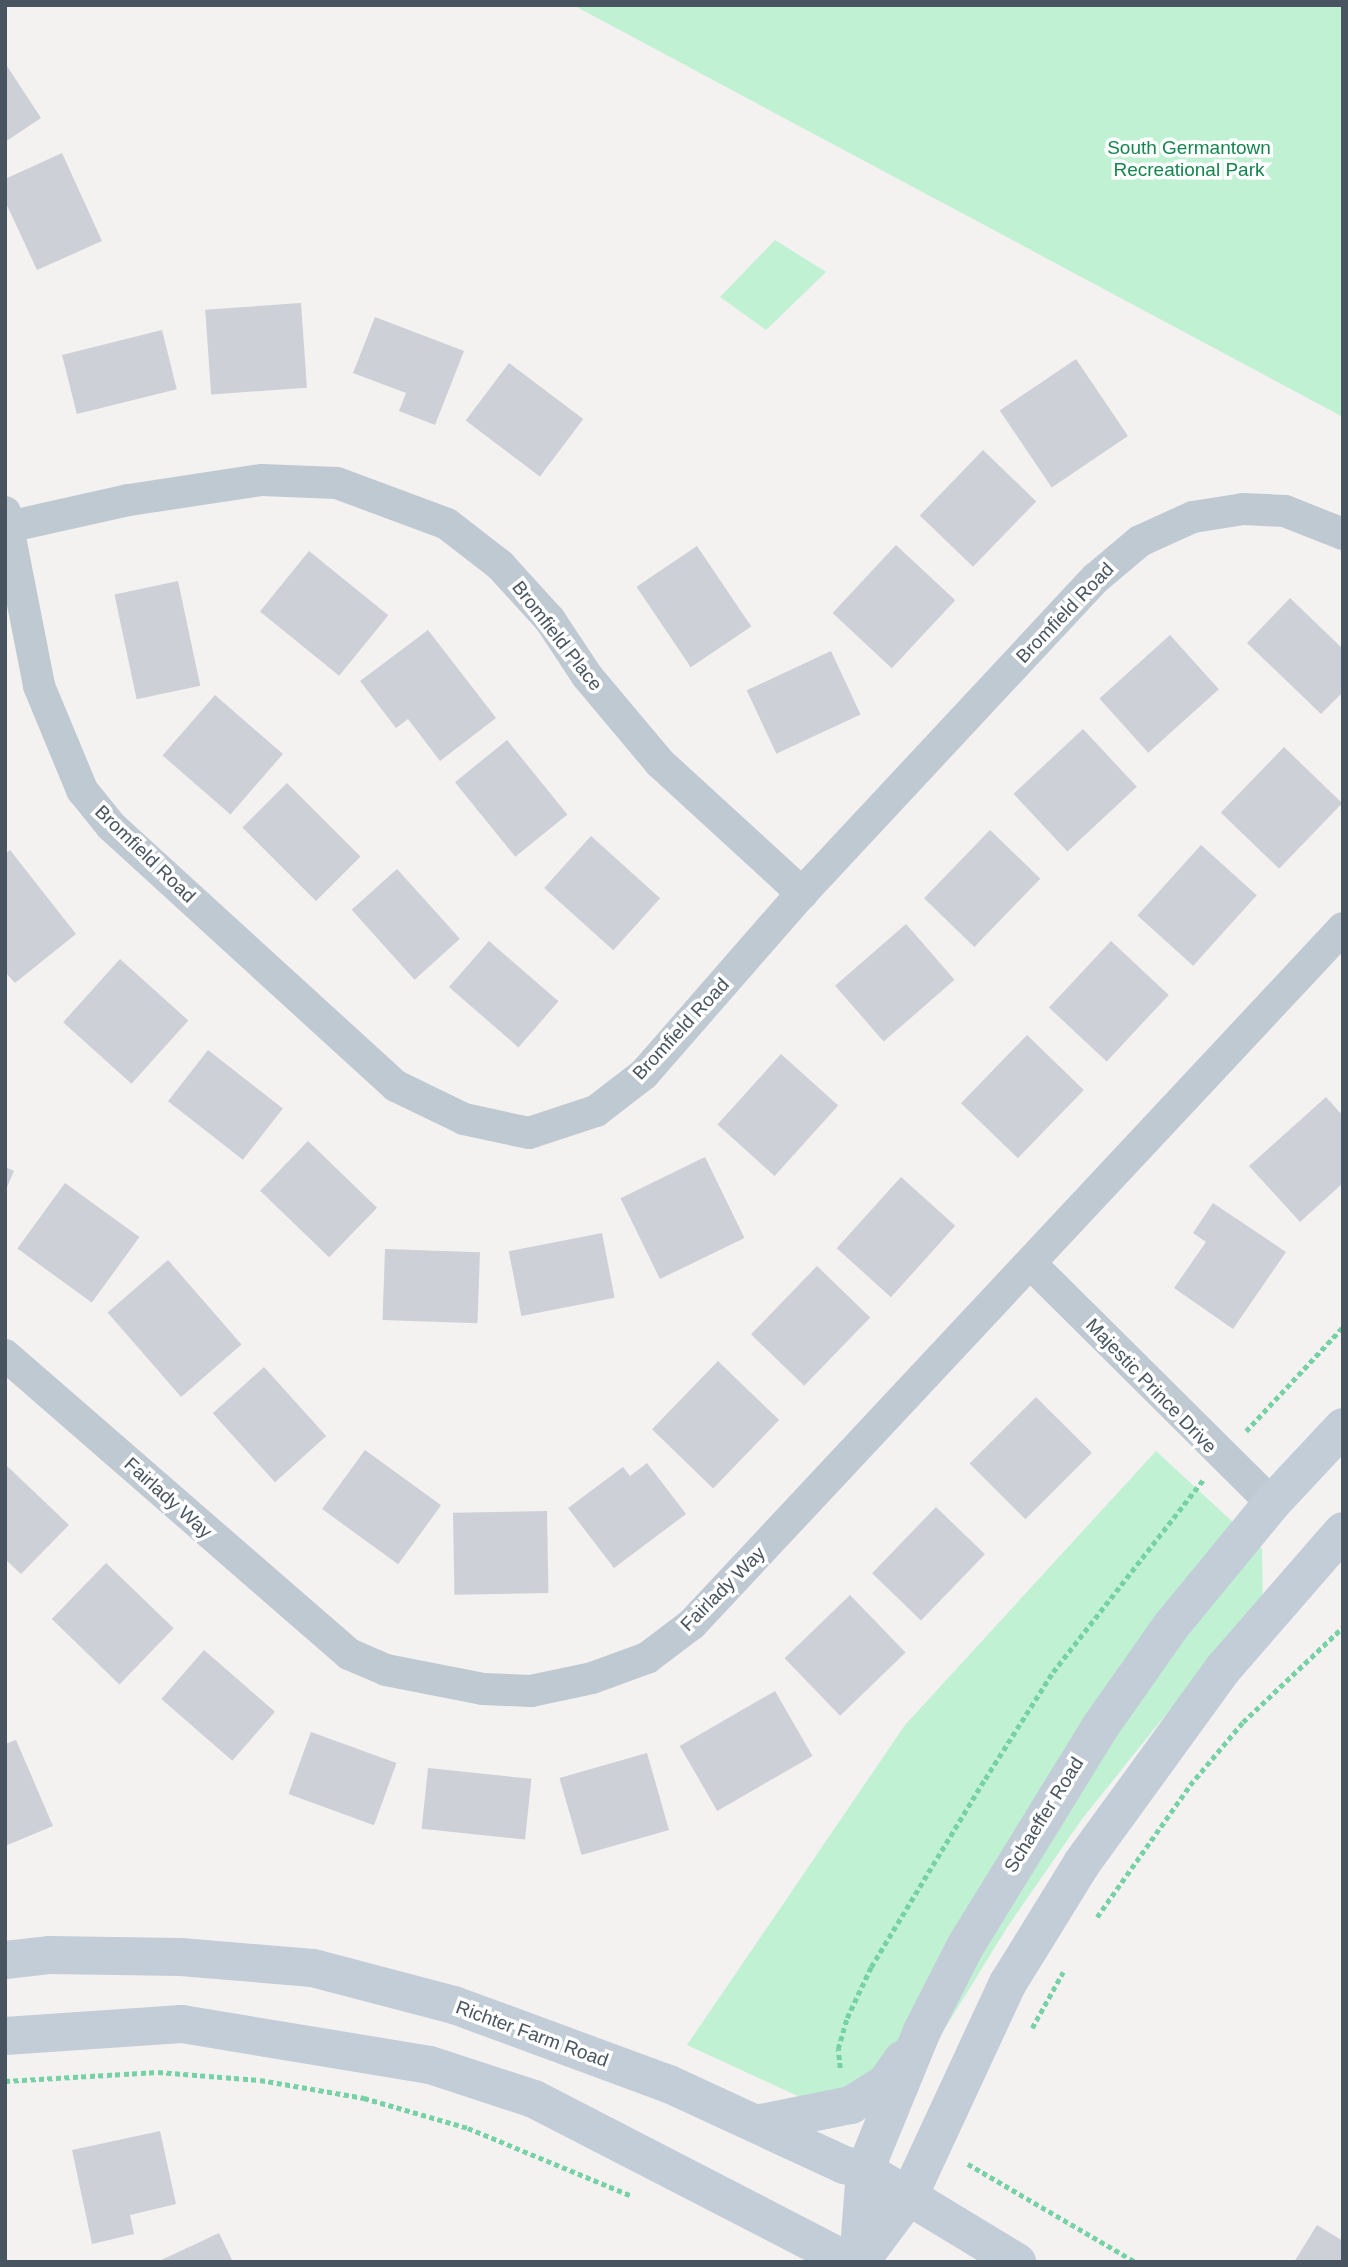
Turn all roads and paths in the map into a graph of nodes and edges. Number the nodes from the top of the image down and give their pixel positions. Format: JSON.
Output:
{"nodes":[{"id":1,"x":7,"y":519,"type":"edge"},
{"id":2,"x":1343,"y":534,"type":"edge"},
{"id":3,"x":802,"y":893,"type":"junction"},
{"id":4,"x":1343,"y":928,"type":"edge"},
{"id":5,"x":1032,"y":1265,"type":"junction"},
{"id":6,"x":5,"y":1355,"type":"edge"},
{"id":7,"x":1343,"y":1427,"type":"edge"},
{"id":8,"x":1272,"y":1503,"type":"junction"},
{"id":9,"x":1336,"y":1550,"type":"edge"},
{"id":10,"x":1343,"y":1628,"type":"edge"},
{"id":11,"x":1336,"y":1634,"type":"junction"},
{"id":12,"x":1343,"y":1640,"type":"edge"},
{"id":13,"x":1093,"y":1924,"type":"dead end"},
{"id":14,"x":5,"y":1961,"type":"edge"},
{"id":15,"x":1065,"y":1968,"type":"dead end"},
{"id":16,"x":922,"y":2031,"type":"junction"},
{"id":17,"x":5,"y":2036,"type":"edge"},
{"id":18,"x":1026,"y":2040,"type":"dead end"},
{"id":19,"x":5,"y":2081,"type":"edge"},
{"id":20,"x":756,"y":2124,"type":"junction"},
{"id":21,"x":970,"y":2154,"type":"dead end"},
{"id":22,"x":864,"y":2170,"type":"junction"},
{"id":23,"x":909,"y":2196,"type":"junction"},
{"id":24,"x":635,"y":2197,"type":"dead end"},
{"id":25,"x":850,"y":2262,"type":"edge"},
{"id":26,"x":859,"y":2262,"type":"edge"},
{"id":27,"x":1017,"y":2262,"type":"edge"},
{"id":28,"x":1136,"y":2262,"type":"edge"}],
"edges":[{"from":1,"to":3,"type":"street","name":"Bromfield Place"},
{"from":1,"to":3,"type":"street","name":"Bromfield Road"},
{"from":2,"to":3,"type":"street","name":"Bromfield Road"},
{"from":4,"to":5,"type":"street"},
{"from":5,"to":6,"type":"street","name":"Fairlady Way"},
{"from":5,"to":8,"type":"street","name":"Majestic Prince Drive"},
{"from":7,"to":8,"type":"main road","name":"Schaeffer Road"},
{"from":8,"to":16,"type":"main road","name":"Schaeffer Road"},
{"from":9,"to":23,"type":"main road","name":"Schaeffer Road"},
{"from":10,"to":11,"type":"path"},
{"from":11,"to":12,"type":"path"},
{"from":11,"to":13,"type":"path"},
{"from":14,"to":20,"type":"main road","name":"Richter Farm Road"},
{"from":15,"to":18,"type":"path"},
{"from":16,"to":20,"type":"main road"},
{"from":16,"to":22,"type":"main road","name":"Schaeffer Road"},
{"from":17,"to":25,"type":"main road"},
{"from":19,"to":24,"type":"path"},
{"from":20,"to":22,"type":"main road","name":"Richter Farm Road"},
{"from":21,"to":28,"type":"path"},
{"from":22,"to":23,"type":"main road","name":"Richter Farm Road"},
{"from":22,"to":26,"type":"main road","name":"Schaeffer Road"},
{"from":23,"to":26,"type":"main road","name":"Schaeffer Road"},
{"from":23,"to":27,"type":"main road","name":"Richter Farm Road"}]}
